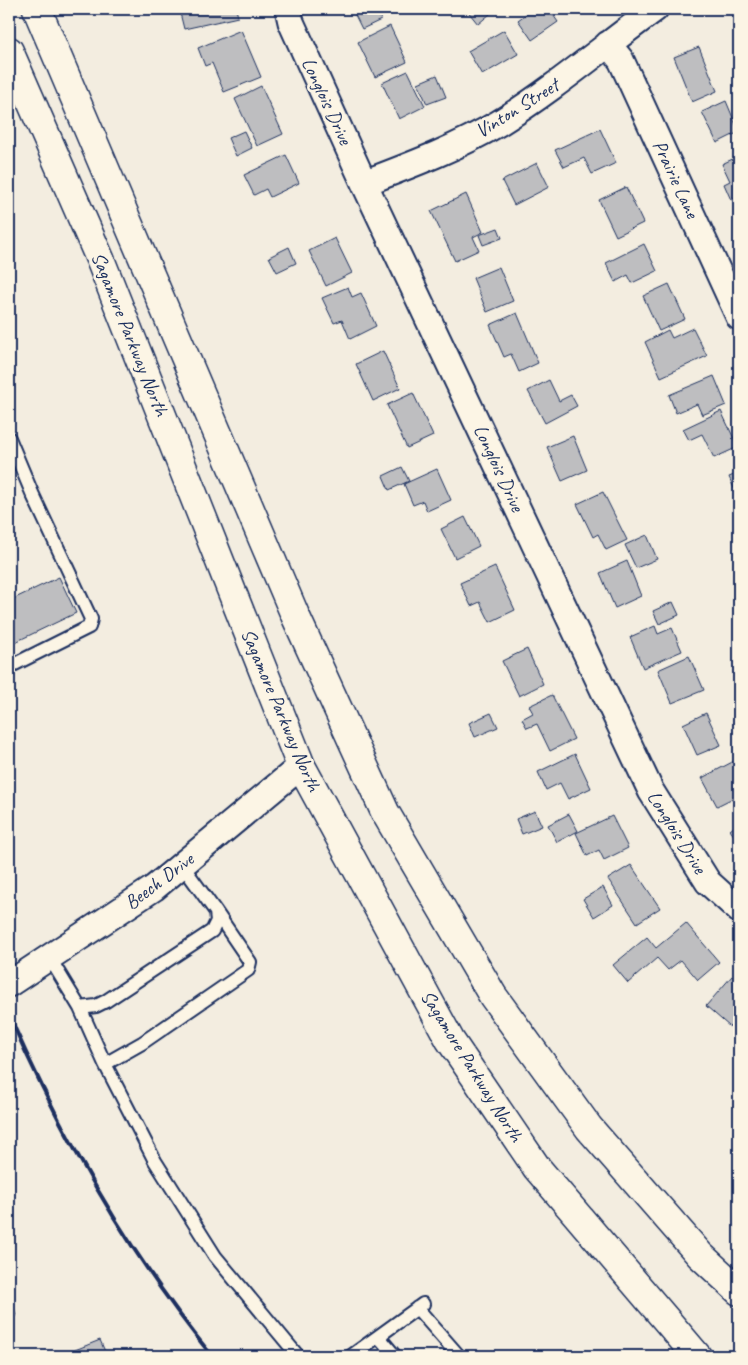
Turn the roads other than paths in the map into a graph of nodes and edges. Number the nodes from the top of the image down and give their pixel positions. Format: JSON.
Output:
{"nodes":[{"id":1,"x":37,"y":9,"type":"edge"},
{"id":2,"x":288,"y":9,"type":"edge"},
{"id":3,"x":656,"y":9,"type":"edge"},
{"id":4,"x":608,"y":44,"type":"junction"},
{"id":5,"x":9,"y":51,"type":"edge"},
{"id":6,"x":364,"y":183,"type":"junction"},
{"id":7,"x":739,"y":317,"type":"edge"},
{"id":8,"x":9,"y":438,"type":"edge"},
{"id":9,"x":9,"y":667,"type":"edge"},
{"id":10,"x":301,"y":766,"type":"junction"},
{"id":11,"x":182,"y":865,"type":"junction"},
{"id":12,"x":739,"y":910,"type":"edge"},
{"id":13,"x":216,"y":912,"type":"junction"},
{"id":14,"x":49,"y":957,"type":"junction"},
{"id":15,"x":9,"y":984,"type":"edge"},
{"id":16,"x":80,"y":1008,"type":"junction"},
{"id":17,"x":105,"y":1064,"type":"junction"},
{"id":18,"x":739,"y":1291,"type":"edge"},
{"id":19,"x":379,"y":1337,"type":"junction"},
{"id":20,"x":298,"y":1356,"type":"edge"},
{"id":21,"x":351,"y":1356,"type":"edge"},
{"id":22,"x":395,"y":1356,"type":"edge"},
{"id":23,"x":459,"y":1356,"type":"edge"},
{"id":24,"x":697,"y":1356,"type":"edge"}],
"edges":[{"from":1,"to":18,"type":"main road","name":"Sagamore Parkway North"},
{"from":2,"to":6,"type":"street","name":"Longlois Drive"},
{"from":3,"to":4,"type":"street","name":"Vinton Street"},
{"from":4,"to":6,"type":"street","name":"Vinton Street"},
{"from":4,"to":7,"type":"street","name":"Prairie Lane"},
{"from":5,"to":10,"type":"main road","name":"Sagamore Parkway North"},
{"from":6,"to":12,"type":"street","name":"Longlois Drive"},
{"from":8,"to":9,"type":"lane"},
{"from":10,"to":11,"type":"street","name":"Beech Drive"},
{"from":10,"to":24,"type":"main road","name":"Sagamore Parkway North"},
{"from":11,"to":13,"type":"lane"},
{"from":11,"to":14,"type":"street","name":"Beech Drive"},
{"from":13,"to":16,"type":"lane"},
{"from":13,"to":17,"type":"lane"},
{"from":14,"to":15,"type":"street","name":"Beech Drive"},
{"from":14,"to":16,"type":"lane"},
{"from":16,"to":17,"type":"lane"},
{"from":17,"to":20,"type":"lane"},
{"from":19,"to":21,"type":"lane"},
{"from":19,"to":22,"type":"lane"},
{"from":19,"to":23,"type":"lane"}]}
